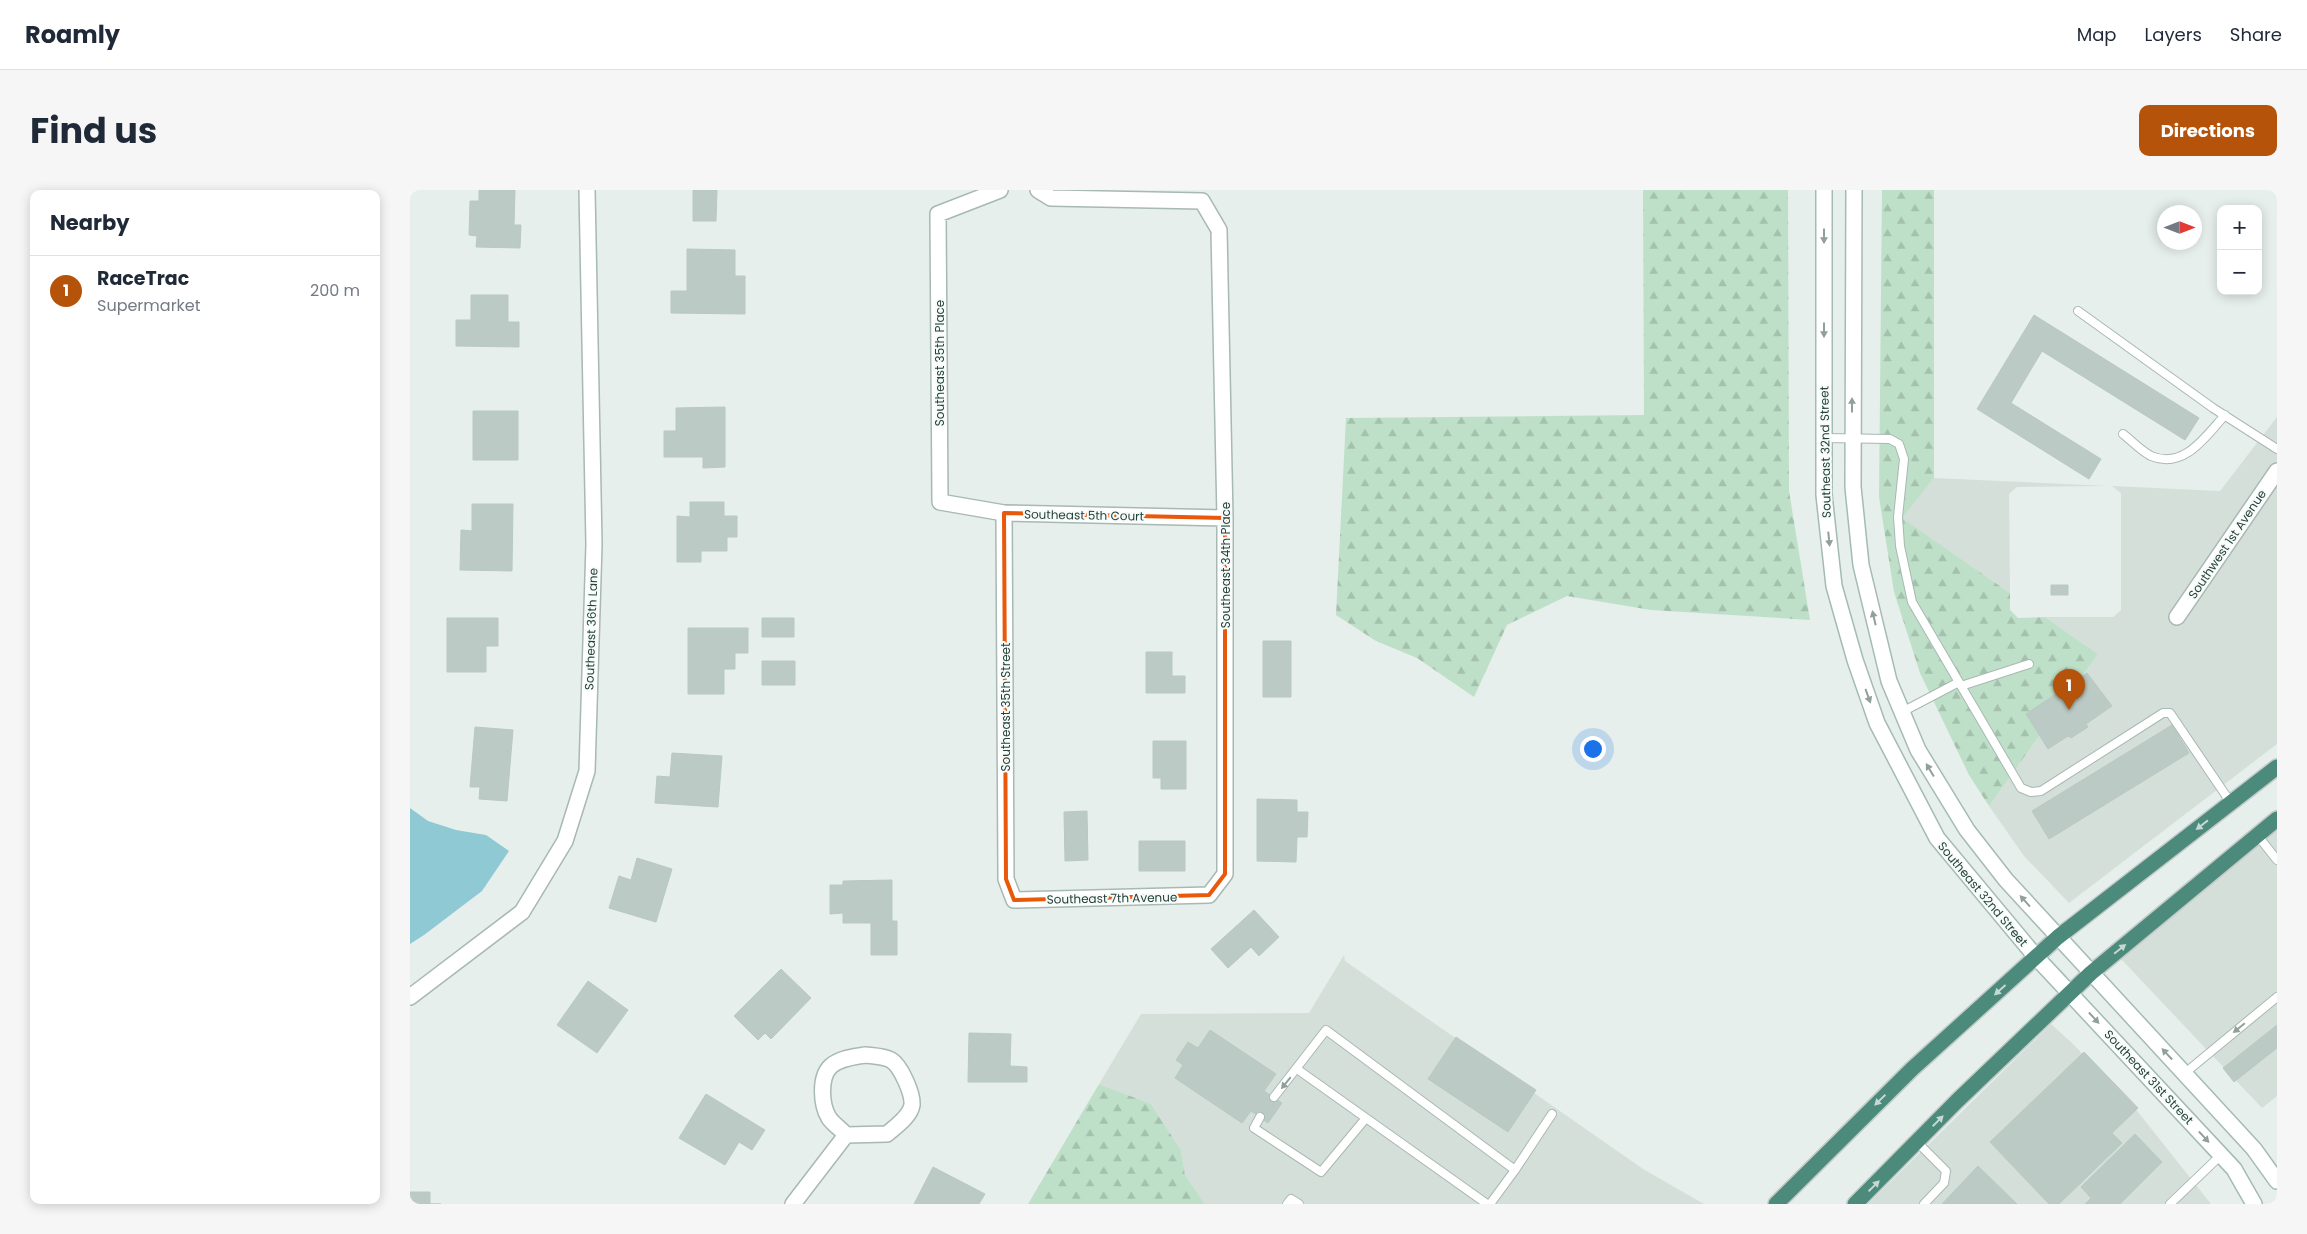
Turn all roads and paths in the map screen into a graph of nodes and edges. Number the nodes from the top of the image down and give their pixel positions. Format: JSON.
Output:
{"nodes":[{"id":1,"x":587,"y":190,"type":"edge"},
{"id":2,"x":1000,"y":190,"type":"edge"},
{"id":3,"x":1038,"y":190,"type":"edge"},
{"id":4,"x":1824,"y":190,"type":"edge"},
{"id":5,"x":1854,"y":190,"type":"edge"},
{"id":6,"x":2078,"y":311,"type":"dead end"},
{"id":7,"x":2224,"y":416,"type":"junction"},
{"id":8,"x":2123,"y":434,"type":"dead end"},
{"id":9,"x":1824,"y":438,"type":"junction"},
{"id":10,"x":1852,"y":438,"type":"junction"},
{"id":11,"x":2277,"y":449,"type":"edge"},
{"id":12,"x":2277,"y":471,"type":"edge"},
{"id":13,"x":944,"y":503,"type":"joint"},
{"id":14,"x":1004,"y":513,"type":"junction"},
{"id":15,"x":1225,"y":518,"type":"junction"},
{"id":16,"x":2177,"y":617,"type":"dead end"},
{"id":17,"x":2029,"y":664,"type":"dead end"},
{"id":18,"x":1960,"y":684,"type":"junction"},
{"id":19,"x":1902,"y":712,"type":"junction"},
{"id":20,"x":2277,"y":767,"type":"edge"},
{"id":21,"x":2231,"y":803,"type":"junction"},
{"id":22,"x":2277,"y":819,"type":"edge"},
{"id":23,"x":2258,"y":836,"type":"junction"},
{"id":24,"x":2277,"y":860,"type":"edge"},
{"id":25,"x":1209,"y":895,"type":"joint"},
{"id":26,"x":1014,"y":900,"type":"joint"},
{"id":27,"x":2058,"y":937,"type":"junction"},
{"id":28,"x":2036,"y":957,"type":"junction"},
{"id":29,"x":2091,"y":972,"type":"junction"},
{"id":30,"x":2070,"y":993,"type":"junction"},
{"id":31,"x":410,"y":997,"type":"edge"},
{"id":32,"x":2277,"y":997,"type":"edge"},
{"id":33,"x":1297,"y":1069,"type":"junction"},
{"id":34,"x":2185,"y":1073,"type":"junction"},
{"id":35,"x":1274,"y":1098,"type":"dead end"},
{"id":36,"x":1552,"y":1114,"type":"dead end"},
{"id":37,"x":1260,"y":1117,"type":"dead end"},
{"id":38,"x":1366,"y":1118,"type":"junction"},
{"id":39,"x":846,"y":1134,"type":"junction"},
{"id":40,"x":1917,"y":1142,"type":"junction"},
{"id":41,"x":2221,"y":1155,"type":"junction"},
{"id":42,"x":1515,"y":1170,"type":"junction"},
{"id":43,"x":2277,"y":1181,"type":"edge"},
{"id":44,"x":2174,"y":1203,"type":"edge"},
{"id":45,"x":793,"y":1204,"type":"edge"},
{"id":46,"x":1287,"y":1204,"type":"edge"},
{"id":47,"x":1299,"y":1204,"type":"edge"},
{"id":48,"x":1489,"y":1204,"type":"edge"},
{"id":49,"x":1776,"y":1204,"type":"edge"},
{"id":50,"x":1857,"y":1204,"type":"edge"},
{"id":51,"x":1924,"y":1204,"type":"edge"},
{"id":52,"x":2254,"y":1204,"type":"edge"}],
"edges":[{"from":1,"to":31,"type":"street","name":"Southeast 36th Lane"},
{"from":2,"to":13,"type":"street","name":"Southeast 35th Place"},
{"from":3,"to":15,"type":"street","name":"Southeast 34th Place"},
{"from":4,"to":9,"type":"street","name":"Southeast 32nd Street","one_way":true},
{"from":10,"to":5,"type":"street","one_way":true},
{"from":6,"to":7,"type":"lane"},
{"from":7,"to":8,"type":"lane"},
{"from":7,"to":11,"type":"lane"},
{"from":9,"to":10,"type":"lane"},
{"from":9,"to":28,"type":"street","name":"Southeast 32nd Street","one_way":true},
{"from":10,"to":18,"type":"lane"},
{"from":19,"to":10,"type":"street","one_way":true},
{"from":12,"to":16,"type":"street","name":"Southwest 1st Avenue"},
{"from":13,"to":14,"type":"street","name":"Southeast 5th Court"},
{"from":14,"to":15,"type":"street","name":"Southeast 5th Court"},
{"from":14,"to":26,"type":"street","name":"Southeast 35th Street"},
{"from":15,"to":25,"type":"street","name":"Southeast 34th Place"},
{"from":17,"to":18,"type":"lane"},
{"from":18,"to":19,"type":"lane"},
{"from":18,"to":21,"type":"lane"},
{"from":27,"to":19,"type":"street","one_way":true},
{"from":20,"to":21,"type":"highway"},
{"from":21,"to":27,"type":"highway","one_way":true},
{"from":22,"to":23,"type":"highway"},
{"from":23,"to":24,"type":"lane"},
{"from":29,"to":23,"type":"highway","one_way":true},
{"from":25,"to":26,"type":"street","name":"Southeast 7th Avenue"},
{"from":27,"to":28,"type":"highway"},
{"from":27,"to":29,"type":"street"},
{"from":28,"to":30,"type":"street","name":"Southeast 31st Street"},
{"from":28,"to":49,"type":"highway","one_way":true},
{"from":29,"to":30,"type":"highway"},
{"from":34,"to":29,"type":"street","one_way":true},
{"from":40,"to":30,"type":"highway","one_way":true},
{"from":30,"to":41,"type":"street","name":"Southeast 31st Street","one_way":true},
{"from":32,"to":34,"type":"lane","one_way":true},
{"from":33,"to":35,"type":"lane","one_way":true},
{"from":33,"to":38,"type":"lane"},
{"from":33,"to":42,"type":"lane"},
{"from":34,"to":43,"type":"street"},
{"from":36,"to":42,"type":"lane"},
{"from":37,"to":38,"type":"lane"},
{"from":38,"to":48,"type":"lane"},
{"from":39,"to":39,"type":"street"},
{"from":39,"to":45,"type":"street"},
{"from":50,"to":40,"type":"highway","one_way":true},
{"from":40,"to":51,"type":"lane"},
{"from":41,"to":44,"type":"lane"},
{"from":41,"to":52,"type":"street","name":"Southeast 31st Street"},
{"from":42,"to":48,"type":"lane"},
{"from":46,"to":47,"type":"lane"}]}
